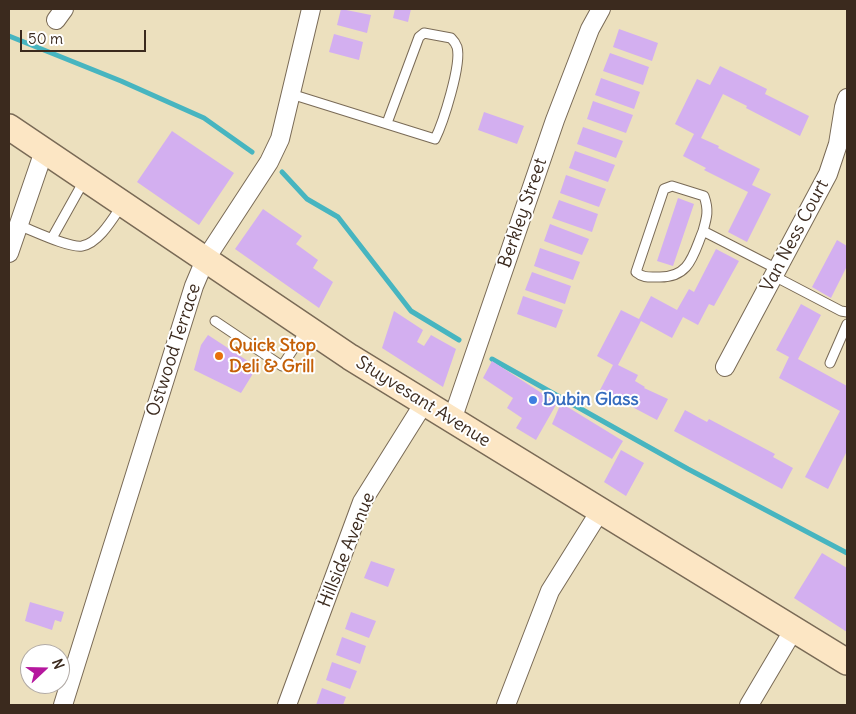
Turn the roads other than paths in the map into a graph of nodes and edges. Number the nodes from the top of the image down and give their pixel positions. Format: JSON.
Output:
{"nodes":[{"id":1,"x":311,"y":9,"type":"edge"},
{"id":2,"x":601,"y":9,"type":"edge"},
{"id":3,"x":291,"y":94,"type":"junction"},
{"id":4,"x":847,"y":98,"type":"edge"},
{"id":5,"x":387,"y":123,"type":"junction"},
{"id":6,"x":9,"y":127,"type":"edge"},
{"id":7,"x":44,"y":151,"type":"junction"},
{"id":8,"x":85,"y":179,"type":"junction"},
{"id":9,"x":122,"y":204,"type":"junction"},
{"id":10,"x":18,"y":225,"type":"junction"},
{"id":11,"x":703,"y":231,"type":"junction"},
{"id":12,"x":52,"y":238,"type":"junction"},
{"id":13,"x":9,"y":253,"type":"edge"},
{"id":14,"x":205,"y":260,"type":"junction"},
{"id":15,"x":776,"y":272,"type":"junction"},
{"id":16,"x":847,"y":312,"type":"edge"},
{"id":17,"x":215,"y":321,"type":"dead end"},
{"id":18,"x":847,"y":324,"type":"edge"},
{"id":19,"x":307,"y":329,"type":"junction"},
{"id":20,"x":830,"y":363,"type":"dead end"},
{"id":21,"x":725,"y":367,"type":"dead end"},
{"id":22,"x":424,"y":403,"type":"junction"},
{"id":23,"x":452,"y":420,"type":"junction"},
{"id":24,"x":600,"y":511,"type":"junction"},
{"id":25,"x":794,"y":629,"type":"junction"},
{"id":26,"x":847,"y":662,"type":"edge"},
{"id":27,"x":63,"y":705,"type":"edge"},
{"id":28,"x":287,"y":705,"type":"edge"},
{"id":29,"x":506,"y":705,"type":"edge"},
{"id":30,"x":749,"y":705,"type":"edge"}],
"edges":[{"from":1,"to":3,"type":"street","name":"Ostwood Terrace"},
{"from":2,"to":23,"type":"street","name":"Berkley Street"},
{"from":3,"to":5,"type":"lane"},
{"from":3,"to":14,"type":"street","name":"Ostwood Terrace"},
{"from":4,"to":15,"type":"street","name":"Van Ness Court"},
{"from":5,"to":5,"type":"lane"},
{"from":6,"to":7,"type":"main road","name":"Stuyvesant Avenue"},
{"from":7,"to":8,"type":"main road","name":"Stuyvesant Avenue"},
{"from":7,"to":10,"type":"street"},
{"from":8,"to":9,"type":"main road","name":"Stuyvesant Avenue"},
{"from":8,"to":12,"type":"lane"},
{"from":9,"to":12,"type":"lane"},
{"from":9,"to":14,"type":"main road","name":"Stuyvesant Avenue"},
{"from":10,"to":12,"type":"lane"},
{"from":10,"to":13,"type":"street"},
{"from":11,"to":11,"type":"lane"},
{"from":11,"to":15,"type":"lane"},
{"from":14,"to":19,"type":"main road","name":"Stuyvesant Avenue"},
{"from":14,"to":27,"type":"street","name":"Ostwood Terrace"},
{"from":15,"to":16,"type":"lane"},
{"from":15,"to":21,"type":"street","name":"Van Ness Court"},
{"from":17,"to":19,"type":"lane"},
{"from":18,"to":20,"type":"lane"},
{"from":19,"to":22,"type":"main road","name":"Stuyvesant Avenue"},
{"from":22,"to":23,"type":"main road","name":"Stuyvesant Avenue"},
{"from":22,"to":28,"type":"street","name":"Hillside Avenue"},
{"from":23,"to":24,"type":"main road","name":"Stuyvesant Avenue"},
{"from":24,"to":25,"type":"main road","name":"Stuyvesant Avenue"},
{"from":24,"to":29,"type":"street"},
{"from":25,"to":26,"type":"main road","name":"Stuyvesant Avenue"},
{"from":25,"to":30,"type":"street"}]}
